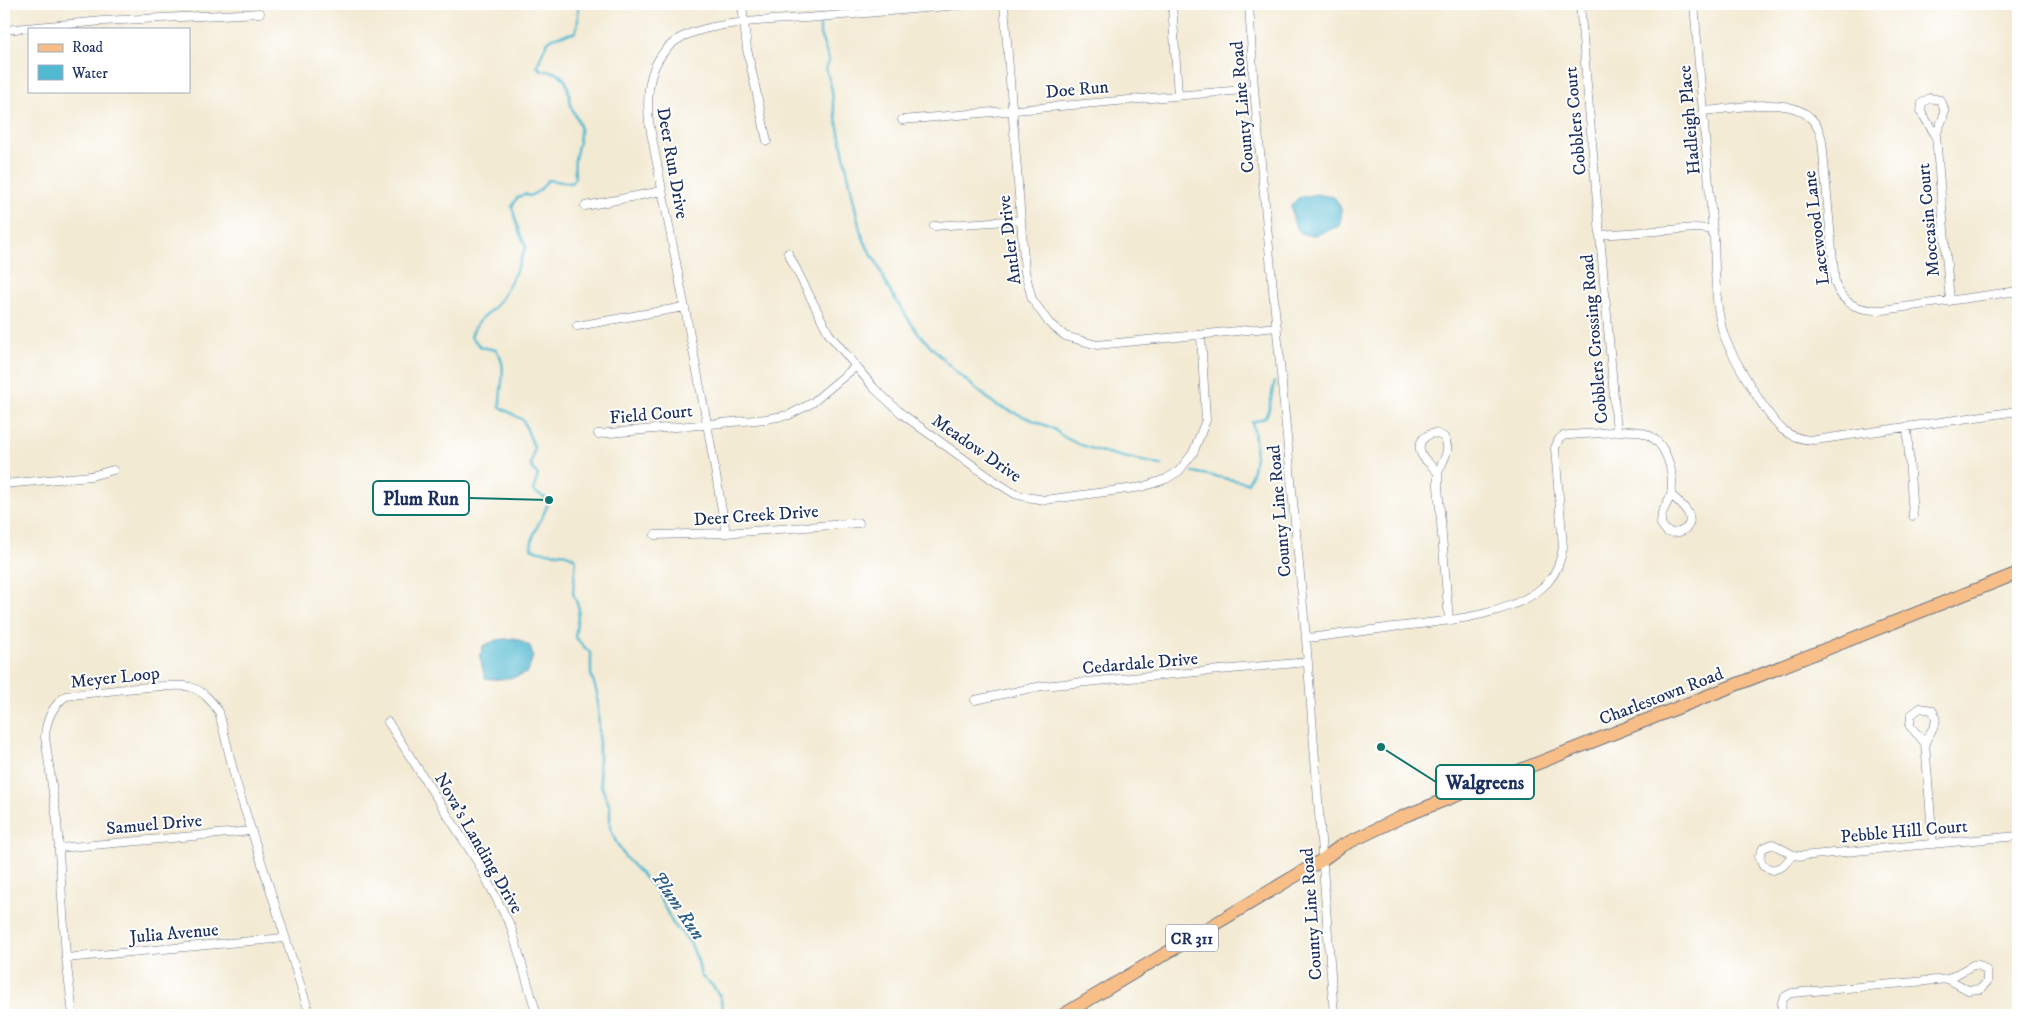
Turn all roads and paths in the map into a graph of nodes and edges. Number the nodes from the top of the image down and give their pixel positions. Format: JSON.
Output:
{"nodes":[{"id":1,"x":742,"y":4,"type":"edge"},
{"id":2,"x":971,"y":4,"type":"edge"},
{"id":3,"x":1004,"y":4,"type":"edge"},
{"id":4,"x":1172,"y":4,"type":"edge"},
{"id":5,"x":1248,"y":4,"type":"edge"},
{"id":6,"x":1580,"y":4,"type":"edge"},
{"id":7,"x":1694,"y":4,"type":"edge"},
{"id":8,"x":260,"y":14,"type":"dead end"},
{"id":9,"x":744,"y":23,"type":"junction"},
{"id":10,"x":28,"y":28,"type":"edge"},
{"id":11,"x":29,"y":28,"type":"edge"},
{"id":12,"x":4,"y":30,"type":"edge"},
{"id":13,"x":1254,"y":89,"type":"junction"},
{"id":14,"x":1178,"y":95,"type":"junction"},
{"id":15,"x":1011,"y":110,"type":"junction"},
{"id":16,"x":1703,"y":111,"type":"junction"},
{"id":17,"x":902,"y":120,"type":"dead end"},
{"id":18,"x":1936,"y":136,"type":"junction"},
{"id":19,"x":767,"y":141,"type":"dead end"},
{"id":20,"x":662,"y":192,"type":"junction"},
{"id":21,"x":584,"y":206,"type":"dead end"},
{"id":22,"x":1021,"y":220,"type":"junction"},
{"id":23,"x":934,"y":226,"type":"dead end"},
{"id":24,"x":1713,"y":233,"type":"junction"},
{"id":25,"x":1600,"y":235,"type":"junction"},
{"id":26,"x":788,"y":253,"type":"dead end"},
{"id":27,"x":2018,"y":291,"type":"edge"},
{"id":28,"x":1950,"y":301,"type":"junction"},
{"id":29,"x":684,"y":307,"type":"junction"},
{"id":30,"x":577,"y":326,"type":"dead end"},
{"id":31,"x":1277,"y":327,"type":"junction"},
{"id":32,"x":1201,"y":336,"type":"junction"},
{"id":33,"x":855,"y":367,"type":"junction"},
{"id":34,"x":2018,"y":411,"type":"edge"},
{"id":35,"x":706,"y":424,"type":"junction"},
{"id":36,"x":1907,"y":427,"type":"junction"},
{"id":37,"x":1617,"y":432,"type":"junction"},
{"id":38,"x":598,"y":434,"type":"dead end"},
{"id":39,"x":113,"y":470,"type":"dead end"},
{"id":40,"x":1438,"y":473,"type":"junction"},
{"id":41,"x":4,"y":484,"type":"edge"},
{"id":42,"x":1671,"y":495,"type":"junction"},
{"id":43,"x":1913,"y":516,"type":"dead end"},
{"id":44,"x":859,"y":523,"type":"dead end"},
{"id":45,"x":726,"y":533,"type":"junction"},
{"id":46,"x":655,"y":535,"type":"dead end"},
{"id":47,"x":2018,"y":573,"type":"edge"},
{"id":48,"x":1449,"y":621,"type":"junction"},
{"id":49,"x":1306,"y":638,"type":"junction"},
{"id":50,"x":1308,"y":662,"type":"junction"},
{"id":51,"x":975,"y":700,"type":"dead end"},
{"id":52,"x":388,"y":722,"type":"dead end"},
{"id":53,"x":1925,"y":743,"type":"junction"},
{"id":54,"x":251,"y":831,"type":"junction"},
{"id":55,"x":2018,"y":836,"type":"edge"},
{"id":56,"x":1933,"y":844,"type":"junction"},
{"id":57,"x":59,"y":848,"type":"junction"},
{"id":58,"x":1793,"y":855,"type":"dead end"},
{"id":59,"x":1322,"y":860,"type":"junction"},
{"id":60,"x":285,"y":938,"type":"junction"},
{"id":61,"x":66,"y":958,"type":"junction"},
{"id":62,"x":1948,"y":979,"type":"junction"},
{"id":63,"x":74,"y":1015,"type":"edge"},
{"id":64,"x":310,"y":1015,"type":"edge"},
{"id":65,"x":537,"y":1015,"type":"edge"},
{"id":66,"x":1063,"y":1015,"type":"edge"},
{"id":67,"x":1334,"y":1015,"type":"edge"},
{"id":68,"x":1782,"y":1015,"type":"edge"}],
"edges":[{"from":1,"to":9,"type":"street"},
{"from":2,"to":9,"type":"street","name":"Deer Run Drive"},
{"from":3,"to":15,"type":"street","name":"Antler Drive"},
{"from":4,"to":14,"type":"street"},
{"from":5,"to":13,"type":"street","name":"County Line Road"},
{"from":6,"to":25,"type":"street","name":"Cobblers Court"},
{"from":7,"to":16,"type":"street","name":"Hadleigh Place"},
{"from":8,"to":11,"type":"street"},
{"from":9,"to":19,"type":"street"},
{"from":9,"to":20,"type":"street","name":"Deer Run Drive"},
{"from":10,"to":12,"type":"street"},
{"from":13,"to":14,"type":"street","name":"Doe Run"},
{"from":13,"to":31,"type":"street","name":"County Line Road"},
{"from":14,"to":15,"type":"street","name":"Doe Run"},
{"from":15,"to":17,"type":"street","name":"Doe Run"},
{"from":15,"to":22,"type":"street","name":"Antler Drive"},
{"from":16,"to":24,"type":"street","name":"Hadleigh Place"},
{"from":16,"to":28,"type":"street","name":"Lacewood Lane"},
{"from":18,"to":18,"type":"street","name":"Moccasin Court"},
{"from":18,"to":28,"type":"street","name":"Moccasin Court"},
{"from":20,"to":21,"type":"street"},
{"from":20,"to":29,"type":"street","name":"Deer Run Drive"},
{"from":22,"to":23,"type":"street"},
{"from":22,"to":32,"type":"street","name":"Antler Drive"},
{"from":24,"to":25,"type":"street","name":"Cobblers Crossing Road"},
{"from":24,"to":36,"type":"street"},
{"from":25,"to":37,"type":"street","name":"Cobblers Crossing Road"},
{"from":26,"to":33,"type":"street","name":"Meadow Drive"},
{"from":27,"to":28,"type":"street","name":"Lacewood Lane"},
{"from":29,"to":30,"type":"street"},
{"from":29,"to":35,"type":"street","name":"Deer Run Drive"},
{"from":31,"to":32,"type":"street","name":"Antler Drive"},
{"from":31,"to":49,"type":"street","name":"County Line Road"},
{"from":32,"to":33,"type":"street","name":"Meadow Drive"},
{"from":33,"to":35,"type":"street","name":"Field Court"},
{"from":34,"to":36,"type":"street"},
{"from":35,"to":38,"type":"street","name":"Field Court"},
{"from":35,"to":45,"type":"street","name":"Deer Run Drive"},
{"from":36,"to":43,"type":"street"},
{"from":37,"to":42,"type":"street"},
{"from":37,"to":48,"type":"street","name":"Cobblers Crossing Road"},
{"from":39,"to":41,"type":"street"},
{"from":40,"to":40,"type":"street"},
{"from":40,"to":48,"type":"street"},
{"from":42,"to":42,"type":"street"},
{"from":44,"to":45,"type":"street","name":"Deer Creek Drive"},
{"from":45,"to":46,"type":"street","name":"Deer Creek Drive"},
{"from":47,"to":59,"type":"main road","name":"Charlestown Road"},
{"from":48,"to":49,"type":"street","name":"Cobblers Crossing Road"},
{"from":49,"to":50,"type":"street","name":"County Line Road"},
{"from":50,"to":51,"type":"street","name":"Cedardale Drive"},
{"from":50,"to":59,"type":"street","name":"County Line Road"},
{"from":52,"to":65,"type":"street","name":"Nova's Landing Drive"},
{"from":53,"to":53,"type":"street"},
{"from":53,"to":56,"type":"street"},
{"from":54,"to":57,"type":"street","name":"Samuel Drive"},
{"from":54,"to":57,"type":"street","name":"Meyer Loop"},
{"from":54,"to":60,"type":"street","name":"Meyer Loop"},
{"from":55,"to":56,"type":"street","name":"Pebble Hill Court"},
{"from":56,"to":58,"type":"street","name":"Pebble Hill Court"},
{"from":57,"to":61,"type":"street","name":"Meyer Loop"},
{"from":59,"to":66,"type":"main road","number":"CR 311"},
{"from":59,"to":67,"type":"street","name":"County Line Road"},
{"from":60,"to":61,"type":"street","name":"Julia Avenue"},
{"from":60,"to":64,"type":"street","name":"Meyer Loop"},
{"from":61,"to":63,"type":"street","name":"Meyer Loop"},
{"from":62,"to":62,"type":"street"},
{"from":62,"to":68,"type":"street"}]}
